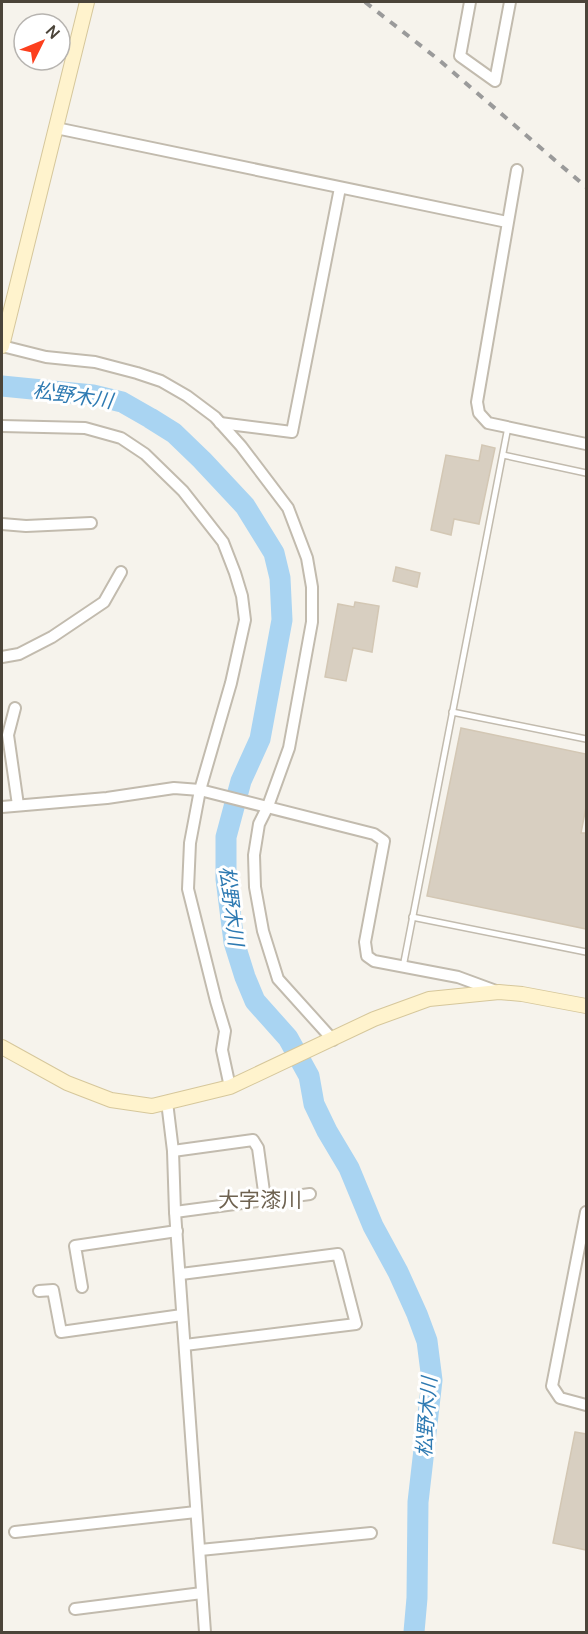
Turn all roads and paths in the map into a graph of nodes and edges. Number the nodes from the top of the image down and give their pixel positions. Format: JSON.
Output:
{"nodes":[{"id":1,"x":87,"y":2,"type":"edge"},
{"id":2,"x":470,"y":2,"type":"edge"},
{"id":3,"x":510,"y":2,"type":"edge"},
{"id":4,"x":56,"y":128,"type":"junction"},
{"id":5,"x":517,"y":170,"type":"dead end"},
{"id":6,"x":340,"y":188,"type":"junction"},
{"id":7,"x":507,"y":222,"type":"junction"},
{"id":8,"x":2,"y":346,"type":"edge"},
{"id":9,"x":220,"y":423,"type":"junction"},
{"id":10,"x":2,"y":426,"type":"edge"},
{"id":11,"x":508,"y":427,"type":"junction"},
{"id":12,"x":586,"y":444,"type":"edge"},
{"id":13,"x":503,"y":455,"type":"junction"},
{"id":14,"x":586,"y":473,"type":"edge"},
{"id":15,"x":91,"y":523,"type":"dead end"},
{"id":16,"x":2,"y":524,"type":"edge"},
{"id":17,"x":121,"y":572,"type":"dead end"},
{"id":18,"x":2,"y":657,"type":"edge"},
{"id":19,"x":15,"y":708,"type":"dead end"},
{"id":20,"x":452,"y":712,"type":"junction"},
{"id":21,"x":586,"y":739,"type":"edge"},
{"id":22,"x":200,"y":790,"type":"junction"},
{"id":23,"x":18,"y":805,"type":"junction"},
{"id":24,"x":268,"y":806,"type":"junction"},
{"id":25,"x":2,"y":807,"type":"edge"},
{"id":26,"x":412,"y":917,"type":"junction"},
{"id":27,"x":586,"y":952,"type":"edge"},
{"id":28,"x":403,"y":967,"type":"junction"},
{"id":29,"x":499,"y":992,"type":"junction"},
{"id":30,"x":586,"y":1006,"type":"edge"},
{"id":31,"x":331,"y":1041,"type":"junction"},
{"id":32,"x":2,"y":1047,"type":"edge"},
{"id":33,"x":235,"y":1085,"type":"junction"},
{"id":34,"x":167,"y":1102,"type":"junction"},
{"id":35,"x":173,"y":1152,"type":"junction"},
{"id":36,"x":310,"y":1194,"type":"dead end"},
{"id":37,"x":265,"y":1199,"type":"junction"},
{"id":38,"x":175,"y":1212,"type":"junction"},
{"id":39,"x":586,"y":1212,"type":"edge"},
{"id":40,"x":177,"y":1231,"type":"junction"},
{"id":41,"x":181,"y":1274,"type":"junction"},
{"id":42,"x":82,"y":1287,"type":"dead end"},
{"id":43,"x":39,"y":1291,"type":"dead end"},
{"id":44,"x":182,"y":1316,"type":"junction"},
{"id":45,"x":185,"y":1345,"type":"junction"},
{"id":46,"x":586,"y":1405,"type":"edge"},
{"id":47,"x":196,"y":1512,"type":"junction"},
{"id":48,"x":15,"y":1532,"type":"dead end"},
{"id":49,"x":371,"y":1533,"type":"dead end"},
{"id":50,"x":200,"y":1550,"type":"junction"},
{"id":51,"x":202,"y":1593,"type":"junction"},
{"id":52,"x":75,"y":1609,"type":"dead end"},
{"id":53,"x":205,"y":1632,"type":"edge"}],
"edges":[{"from":1,"to":4,"type":"street"},
{"from":2,"to":3,"type":"street"},
{"from":4,"to":6,"type":"street"},
{"from":4,"to":8,"type":"street"},
{"from":5,"to":7,"type":"street"},
{"from":6,"to":7,"type":"street"},
{"from":6,"to":9,"type":"street"},
{"from":7,"to":11,"type":"street"},
{"from":8,"to":9,"type":"street"},
{"from":9,"to":24,"type":"street"},
{"from":10,"to":22,"type":"street"},
{"from":11,"to":12,"type":"street"},
{"from":11,"to":13,"type":"lane"},
{"from":13,"to":14,"type":"lane"},
{"from":13,"to":20,"type":"lane"},
{"from":15,"to":16,"type":"street"},
{"from":17,"to":18,"type":"street"},
{"from":19,"to":23,"type":"street"},
{"from":20,"to":21,"type":"lane"},
{"from":20,"to":26,"type":"lane"},
{"from":22,"to":23,"type":"street"},
{"from":22,"to":24,"type":"street"},
{"from":22,"to":33,"type":"street"},
{"from":23,"to":25,"type":"street"},
{"from":24,"to":28,"type":"street"},
{"from":24,"to":31,"type":"street"},
{"from":26,"to":27,"type":"lane"},
{"from":26,"to":28,"type":"lane"},
{"from":28,"to":29,"type":"street"},
{"from":29,"to":30,"type":"street"},
{"from":29,"to":31,"type":"street"},
{"from":31,"to":33,"type":"street"},
{"from":32,"to":34,"type":"street"},
{"from":33,"to":34,"type":"street"},
{"from":34,"to":35,"type":"street"},
{"from":35,"to":37,"type":"street"},
{"from":35,"to":38,"type":"street"},
{"from":36,"to":37,"type":"street"},
{"from":37,"to":38,"type":"street"},
{"from":38,"to":40,"type":"street"},
{"from":39,"to":46,"type":"street"},
{"from":40,"to":41,"type":"street"},
{"from":40,"to":42,"type":"street"},
{"from":41,"to":44,"type":"street"},
{"from":41,"to":45,"type":"street"},
{"from":43,"to":44,"type":"street"},
{"from":44,"to":45,"type":"street"},
{"from":45,"to":47,"type":"street"},
{"from":47,"to":48,"type":"street"},
{"from":47,"to":50,"type":"street"},
{"from":49,"to":50,"type":"street"},
{"from":50,"to":51,"type":"street"},
{"from":51,"to":52,"type":"street"},
{"from":51,"to":53,"type":"street"}]}
